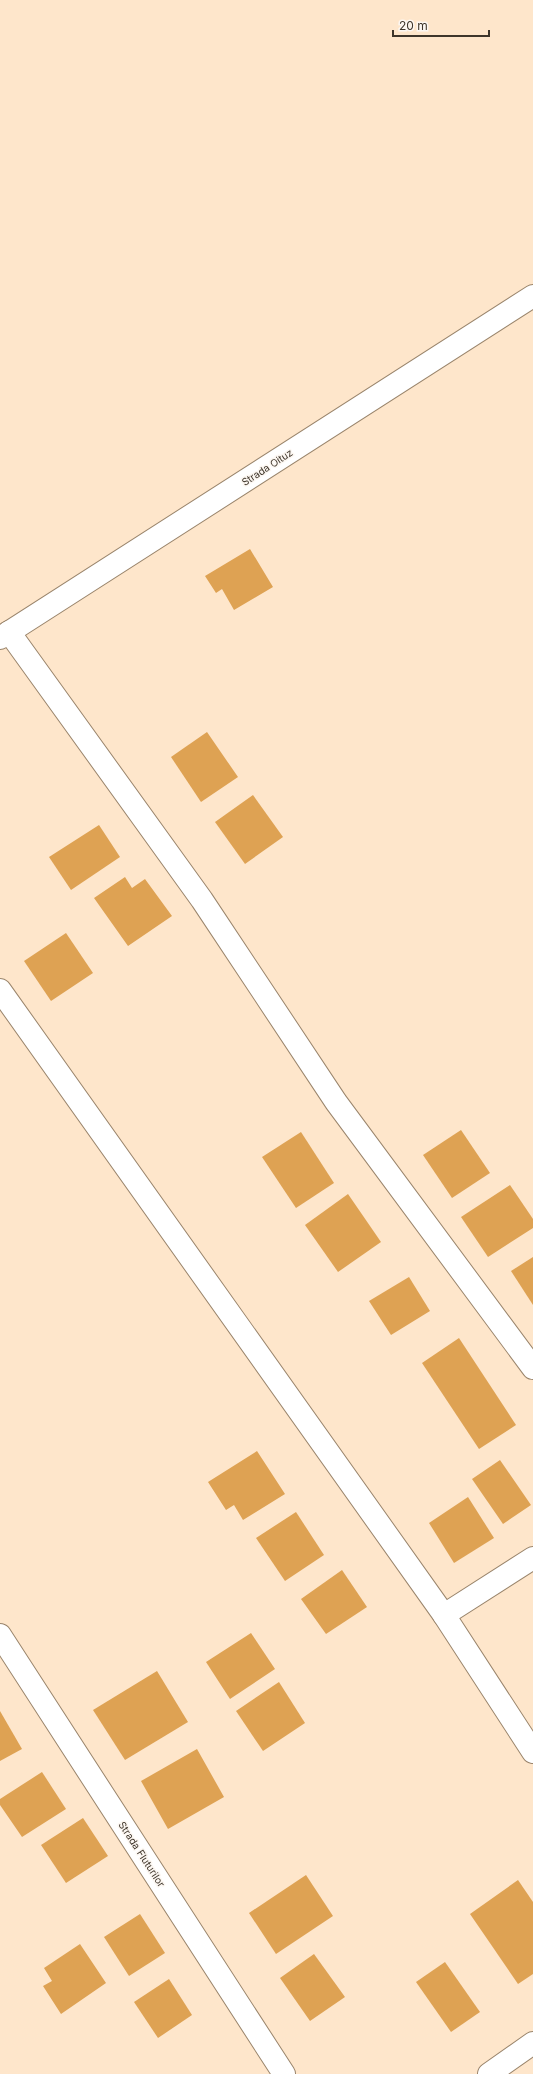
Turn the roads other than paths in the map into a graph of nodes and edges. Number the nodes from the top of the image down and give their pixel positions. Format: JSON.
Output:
{"nodes":[{"id":1,"x":533,"y":296,"type":"edge"},
{"id":2,"x":5,"y":635,"type":"edge"},
{"id":3,"x":0,"y":990,"type":"edge"},
{"id":4,"x":533,"y":1368,"type":"edge"},
{"id":5,"x":533,"y":1558,"type":"edge"},
{"id":6,"x":444,"y":1615,"type":"junction"},
{"id":7,"x":0,"y":1635,"type":"edge"},
{"id":8,"x":533,"y":1752,"type":"edge"},
{"id":9,"x":533,"y":2043,"type":"edge"},
{"id":10,"x":284,"y":2074,"type":"edge"},
{"id":11,"x":489,"y":2074,"type":"edge"}],
"edges":[{"from":1,"to":2,"type":"street","name":"Strada Oituz"},
{"from":2,"to":4,"type":"street"},
{"from":3,"to":6,"type":"street"},
{"from":5,"to":6,"type":"street"},
{"from":6,"to":8,"type":"street"},
{"from":7,"to":10,"type":"street","name":"Strada Fluturilor"},
{"from":9,"to":11,"type":"street"}]}
